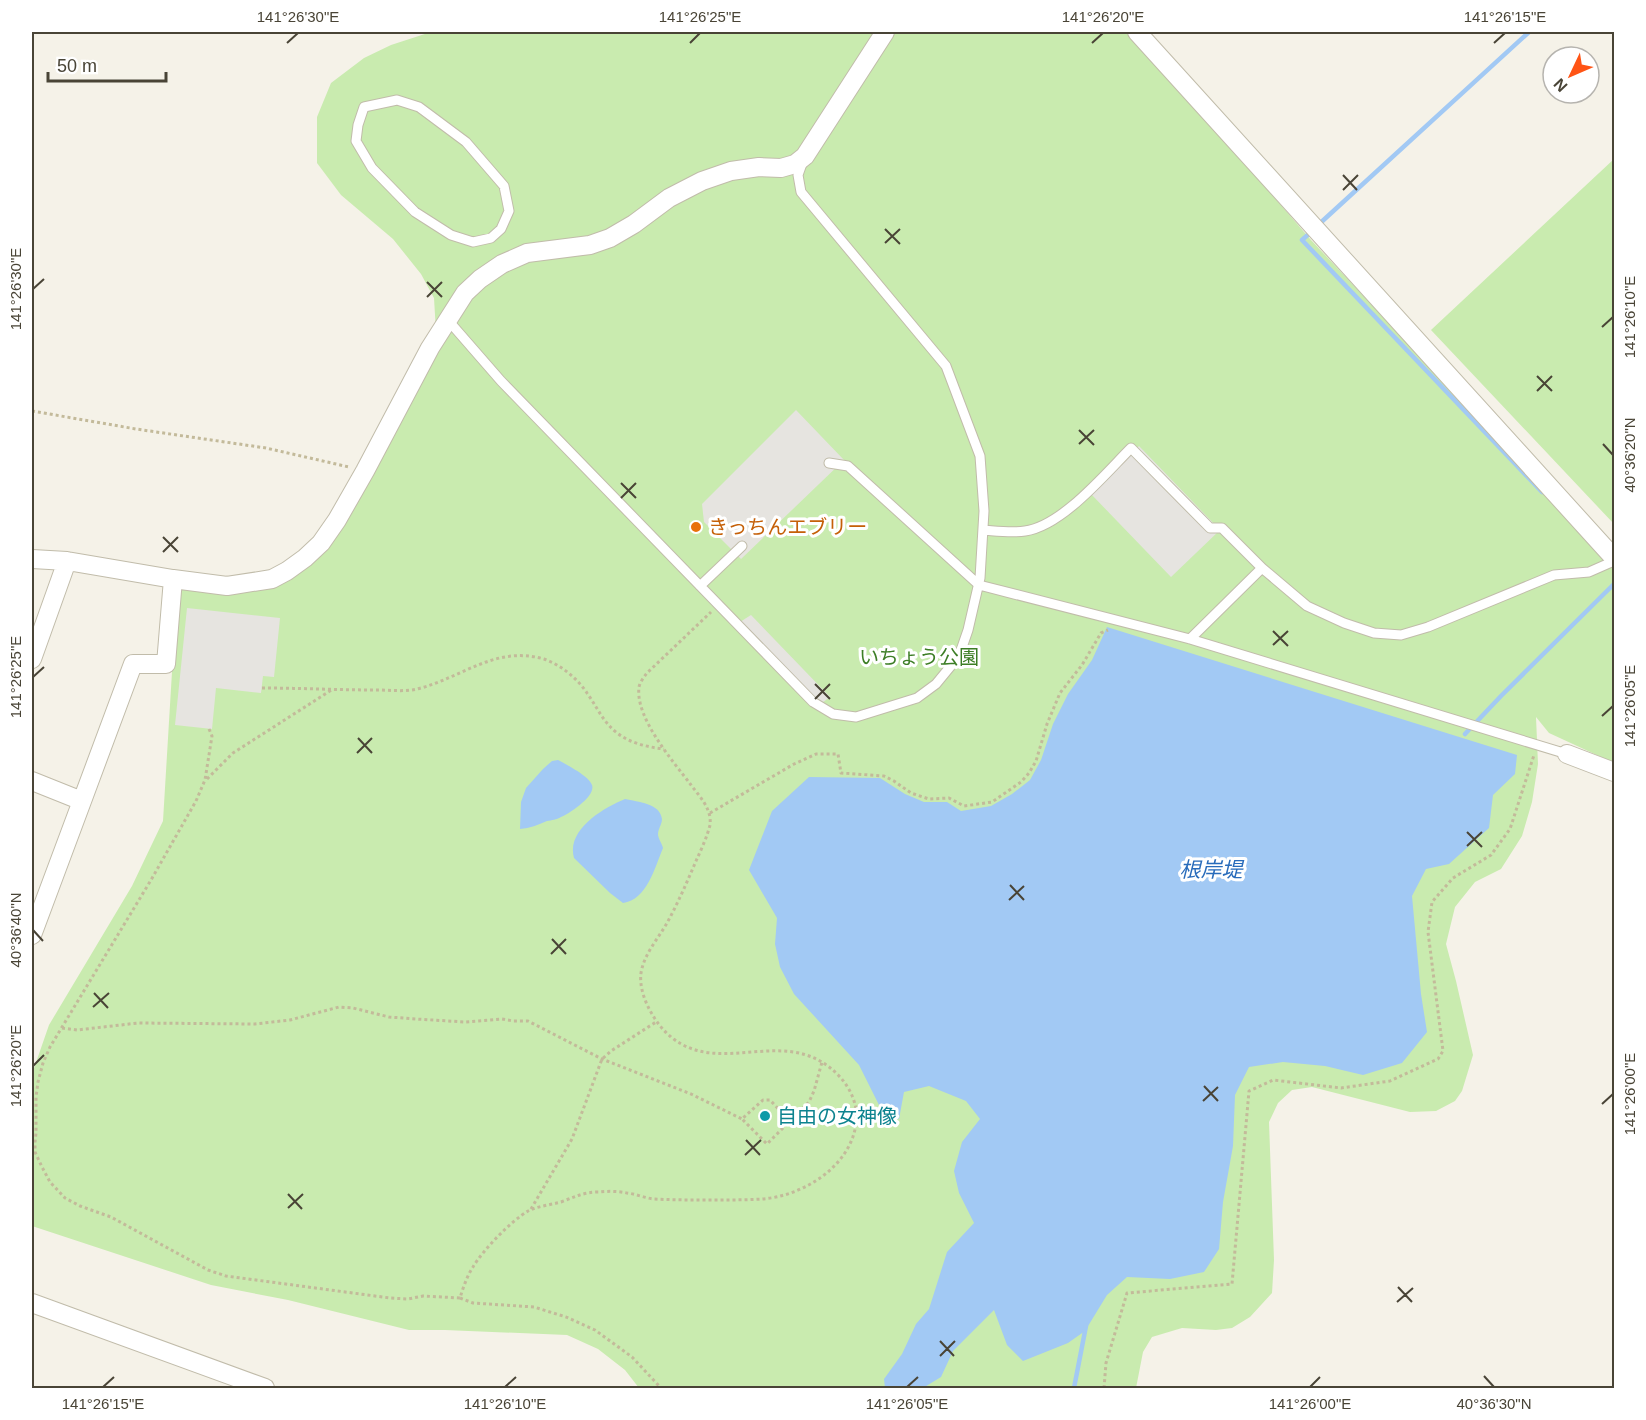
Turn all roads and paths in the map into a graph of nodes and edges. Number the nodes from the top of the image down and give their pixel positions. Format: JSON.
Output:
{"nodes":[{"id":1,"x":885,"y":32,"type":"edge"},
{"id":2,"x":1137,"y":32,"type":"edge"},
{"id":3,"x":805,"y":156,"type":"junction"},
{"id":4,"x":509,"y":211,"type":"joint"},
{"id":5,"x":447,"y":319,"type":"junction"},
{"id":6,"x":32,"y":411,"type":"edge"},
{"id":7,"x":829,"y":463,"type":"dead end"},
{"id":8,"x":365,"y":471,"type":"junction"},
{"id":9,"x":983,"y":531,"type":"junction"},
{"id":10,"x":742,"y":546,"type":"dead end"},
{"id":11,"x":32,"y":559,"type":"edge"},
{"id":12,"x":1614,"y":560,"type":"edge"},
{"id":13,"x":67,"y":561,"type":"junction"},
{"id":14,"x":1262,"y":568,"type":"junction"},
{"id":15,"x":173,"y":579,"type":"junction"},
{"id":16,"x":979,"y":585,"type":"junction"},
{"id":17,"x":700,"y":586,"type":"junction"},
{"id":18,"x":718,"y":604,"type":"junction"},
{"id":19,"x":1110,"y":629,"type":"dead end"},
{"id":20,"x":1190,"y":639,"type":"junction"},
{"id":21,"x":32,"y":659,"type":"edge"},
{"id":22,"x":262,"y":688,"type":"dead end"},
{"id":23,"x":333,"y":689,"type":"junction"},
{"id":24,"x":209,"y":729,"type":"dead end"},
{"id":25,"x":664,"y":748,"type":"junction"},
{"id":26,"x":1535,"y":752,"type":"dead end"},
{"id":27,"x":1567,"y":754,"type":"joint"},
{"id":28,"x":1614,"y":772,"type":"edge"},
{"id":29,"x":205,"y":780,"type":"junction"},
{"id":30,"x":32,"y":781,"type":"edge"},
{"id":31,"x":82,"y":801,"type":"junction"},
{"id":32,"x":710,"y":813,"type":"junction"},
{"id":33,"x":32,"y":935,"type":"edge"},
{"id":34,"x":656,"y":1022,"type":"junction"},
{"id":35,"x":62,"y":1028,"type":"junction"},
{"id":36,"x":602,"y":1059,"type":"junction"},
{"id":37,"x":822,"y":1062,"type":"junction"},
{"id":38,"x":742,"y":1119,"type":"junction"},
{"id":39,"x":786,"y":1124,"type":"junction"},
{"id":40,"x":531,"y":1209,"type":"junction"},
{"id":41,"x":460,"y":1298,"type":"junction"},
{"id":42,"x":32,"y":1303,"type":"edge"},
{"id":43,"x":265,"y":1389,"type":"edge"},
{"id":44,"x":661,"y":1389,"type":"edge"},
{"id":45,"x":1104,"y":1389,"type":"edge"}],
"edges":[{"from":1,"to":3,"type":"street"},
{"from":2,"to":12,"type":"street"},
{"from":3,"to":5,"type":"street"},
{"from":3,"to":9,"type":"lane"},
{"from":4,"to":4,"type":"lane"},
{"from":5,"to":8,"type":"street"},
{"from":5,"to":17,"type":"lane"},
{"from":6,"to":8,"type":"path"},
{"from":7,"to":16,"type":"lane"},
{"from":8,"to":15,"type":"street"},
{"from":9,"to":14,"type":"lane"},
{"from":9,"to":16,"type":"lane"},
{"from":10,"to":17,"type":"lane"},
{"from":11,"to":13,"type":"street"},
{"from":12,"to":14,"type":"lane"},
{"from":13,"to":15,"type":"street"},
{"from":13,"to":21,"type":"street"},
{"from":14,"to":20,"type":"lane"},
{"from":15,"to":31,"type":"street"},
{"from":16,"to":18,"type":"lane"},
{"from":16,"to":20,"type":"lane"},
{"from":17,"to":18,"type":"lane"},
{"from":18,"to":25,"type":"path"},
{"from":19,"to":32,"type":"path"},
{"from":20,"to":27,"type":"lane"},
{"from":22,"to":23,"type":"path"},
{"from":23,"to":25,"type":"path"},
{"from":23,"to":29,"type":"path"},
{"from":24,"to":29,"type":"path"},
{"from":25,"to":32,"type":"path"},
{"from":26,"to":45,"type":"path"},
{"from":27,"to":28,"type":"street"},
{"from":29,"to":35,"type":"path"},
{"from":30,"to":31,"type":"street"},
{"from":31,"to":33,"type":"street"},
{"from":32,"to":34,"type":"path"},
{"from":34,"to":36,"type":"path"},
{"from":34,"to":37,"type":"path"},
{"from":35,"to":36,"type":"path"},
{"from":35,"to":41,"type":"path"},
{"from":36,"to":38,"type":"path"},
{"from":36,"to":40,"type":"path"},
{"from":37,"to":39,"type":"path"},
{"from":37,"to":40,"type":"path"},
{"from":38,"to":39,"type":"path"},
{"from":38,"to":39,"type":"path"},
{"from":40,"to":41,"type":"path"},
{"from":41,"to":44,"type":"path"},
{"from":42,"to":43,"type":"street"}]}
